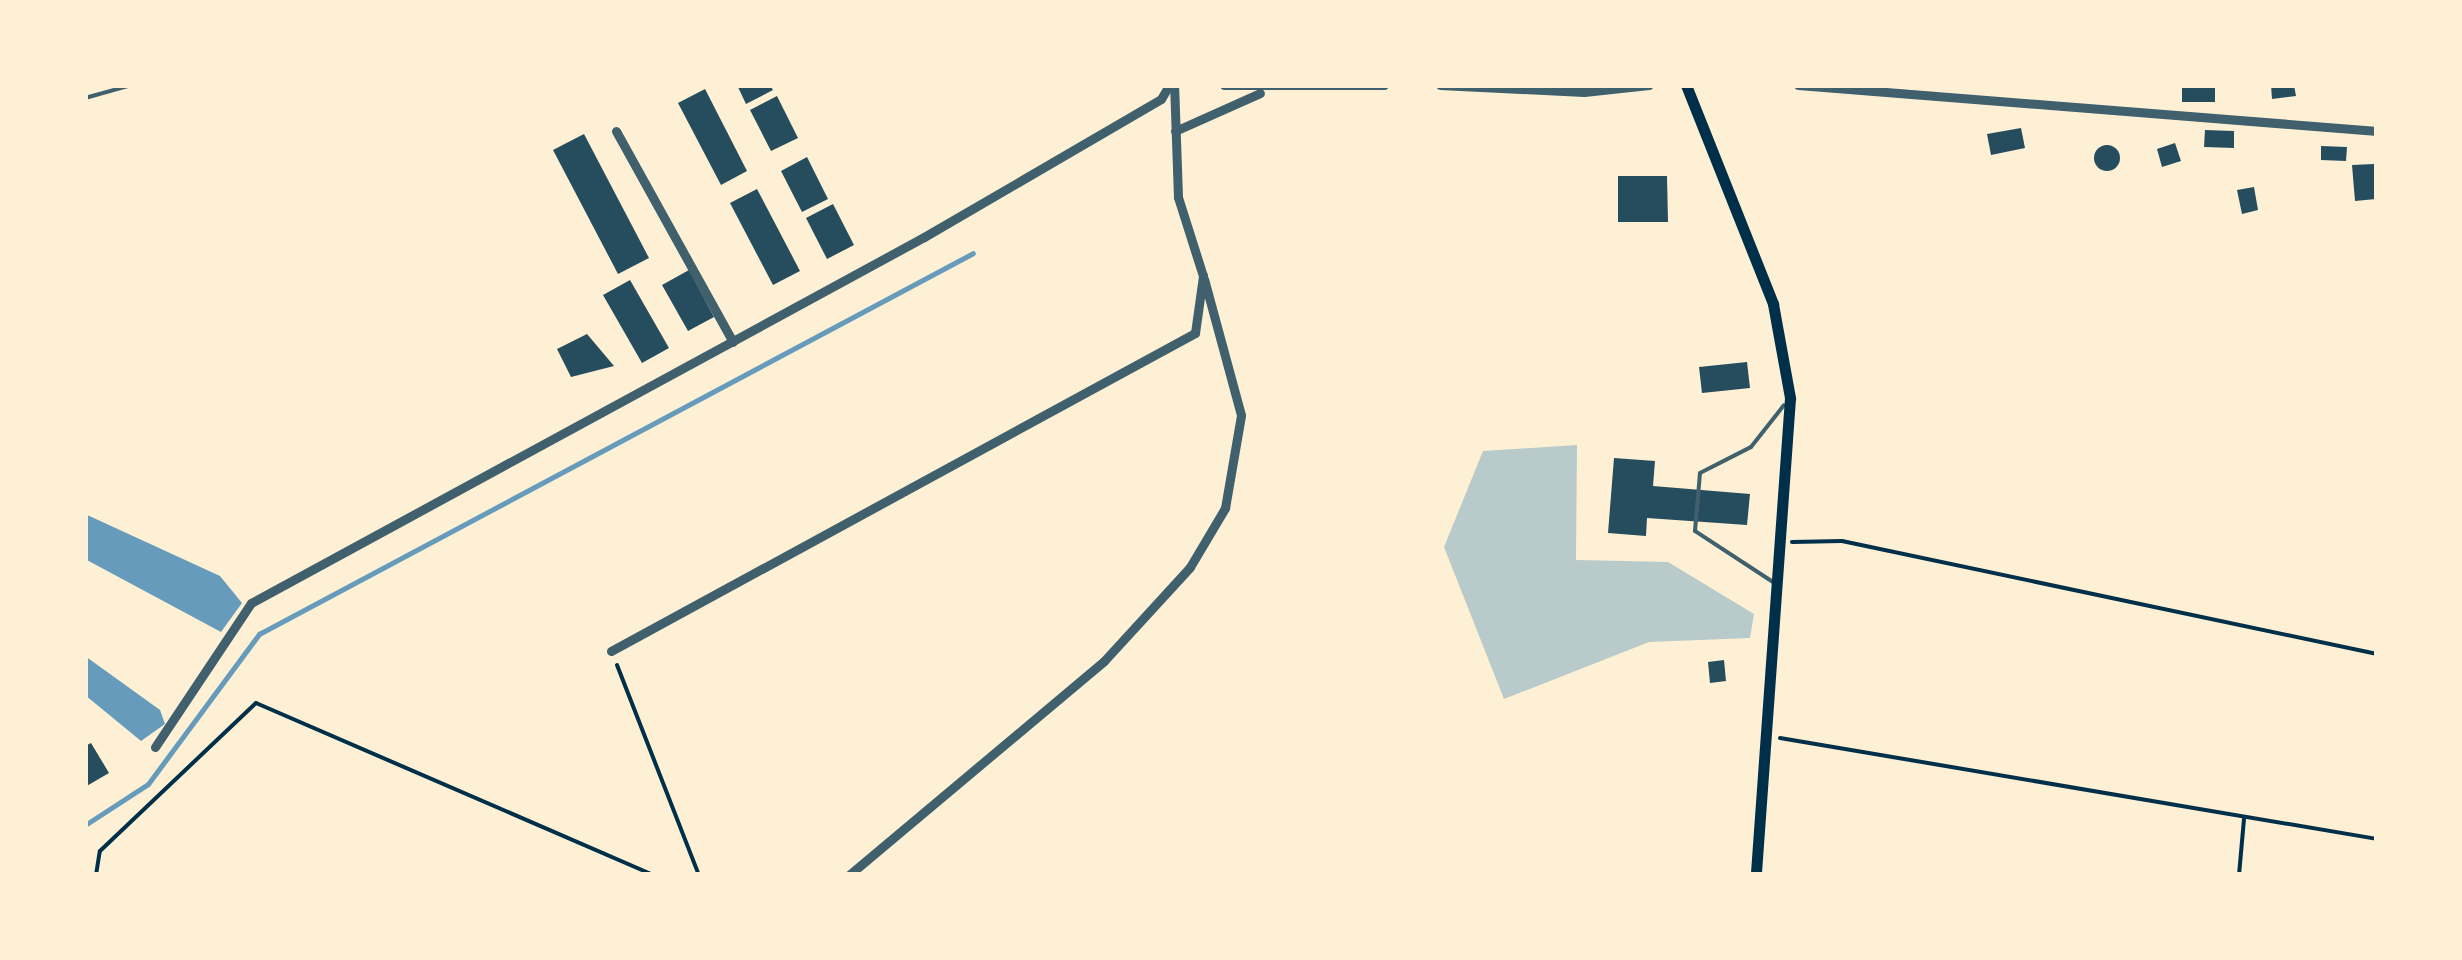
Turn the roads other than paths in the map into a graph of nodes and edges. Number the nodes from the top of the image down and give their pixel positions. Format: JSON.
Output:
{"nodes":[{"id":1,"x":132,"y":85,"type":"edge"},
{"id":2,"x":1171,"y":85,"type":"edge"},
{"id":3,"x":1224,"y":85,"type":"edge"},
{"id":4,"x":1384,"y":85,"type":"edge"},
{"id":5,"x":1440,"y":85,"type":"edge"},
{"id":6,"x":1649,"y":85,"type":"edge"},
{"id":7,"x":1686,"y":85,"type":"edge"},
{"id":8,"x":1798,"y":85,"type":"edge"},
{"id":9,"x":1262,"y":92,"type":"junction"},
{"id":10,"x":85,"y":98,"type":"edge"},
{"id":11,"x":616,"y":131,"type":"dead end"},
{"id":12,"x":1176,"y":131,"type":"junction"},
{"id":13,"x":2377,"y":131,"type":"edge"},
{"id":14,"x":1203,"y":276,"type":"junction"},
{"id":15,"x":733,"y":342,"type":"junction"},
{"id":16,"x":1790,"y":398,"type":"junction"},
{"id":17,"x":1779,"y":586,"type":"junction"},
{"id":18,"x":611,"y":651,"type":"road end"},
{"id":19,"x":155,"y":748,"type":"dead end"},
{"id":20,"x":849,"y":875,"type":"edge"},
{"id":21,"x":1756,"y":875,"type":"edge"}],
"edges":[{"from":1,"to":10,"type":"lane"},
{"from":2,"to":12,"type":"street"},
{"from":2,"to":15,"type":"street"},
{"from":3,"to":9,"type":"street"},
{"from":4,"to":9,"type":"street"},
{"from":5,"to":6,"type":"street"},
{"from":7,"to":16,"type":"main road"},
{"from":8,"to":13,"type":"street"},
{"from":9,"to":12,"type":"street"},
{"from":11,"to":15,"type":"street"},
{"from":12,"to":14,"type":"street"},
{"from":14,"to":18,"type":"street"},
{"from":14,"to":20,"type":"street"},
{"from":15,"to":19,"type":"street"},
{"from":16,"to":17,"type":"main road"},
{"from":16,"to":17,"type":"lane"},
{"from":17,"to":21,"type":"main road"}]}
